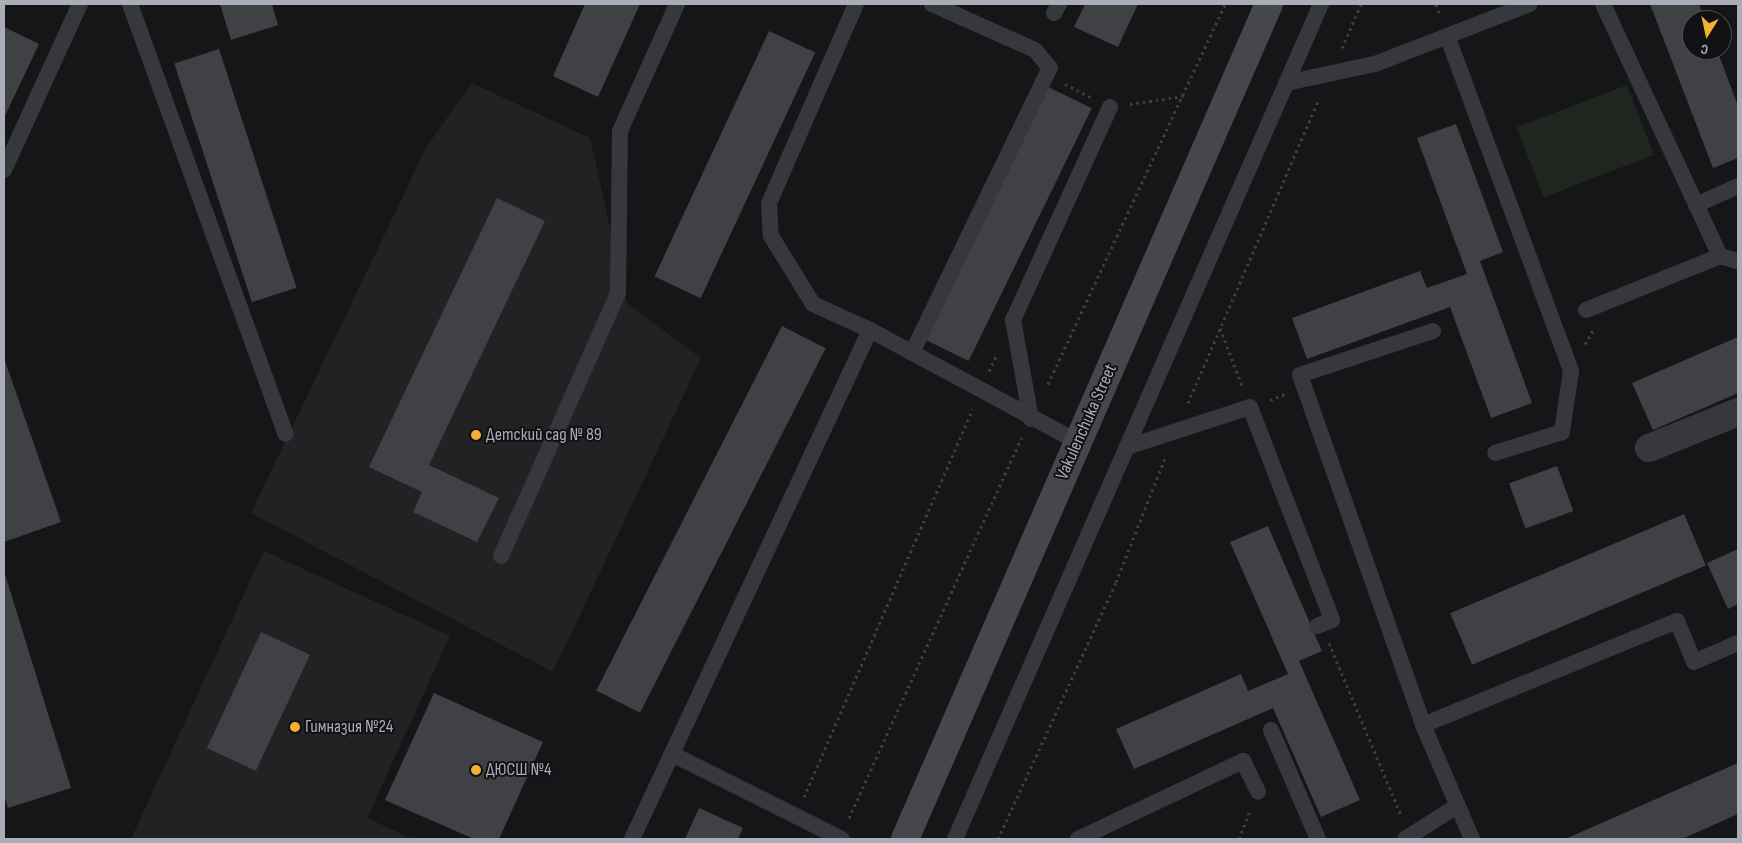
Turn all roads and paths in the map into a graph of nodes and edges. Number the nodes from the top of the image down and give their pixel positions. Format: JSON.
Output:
{"nodes":[{"id":1,"x":80,"y":4,"type":"edge"},
{"id":2,"x":130,"y":4,"type":"edge"},
{"id":3,"x":677,"y":4,"type":"edge"},
{"id":4,"x":856,"y":4,"type":"edge"},
{"id":5,"x":932,"y":4,"type":"edge"},
{"id":6,"x":1270,"y":4,"type":"edge"},
{"id":7,"x":1321,"y":4,"type":"edge"},
{"id":8,"x":1530,"y":4,"type":"edge"},
{"id":9,"x":1603,"y":4,"type":"edge"},
{"id":10,"x":1448,"y":38,"type":"junction"},
{"id":11,"x":1047,"y":75,"type":"junction"},
{"id":12,"x":1286,"y":84,"type":"junction"},
{"id":13,"x":1183,"y":96,"type":"dead end"},
{"id":14,"x":1110,"y":107,"type":"junction"},
{"id":15,"x":4,"y":170,"type":"edge"},
{"id":16,"x":1738,"y":186,"type":"edge"},
{"id":17,"x":1696,"y":205,"type":"junction"},
{"id":18,"x":1720,"y":256,"type":"junction"},
{"id":19,"x":1738,"y":261,"type":"edge"},
{"id":20,"x":1609,"y":301,"type":"junction"},
{"id":21,"x":1586,"y":310,"type":"dead end"},
{"id":22,"x":1220,"y":328,"type":"dead end"},
{"id":23,"x":870,"y":330,"type":"junction"},
{"id":24,"x":1432,"y":331,"type":"dead end"},
{"id":25,"x":912,"y":352,"type":"junction"},
{"id":26,"x":1570,"y":371,"type":"junction"},
{"id":27,"x":980,"y":391,"type":"junction"},
{"id":28,"x":1250,"y":406,"type":"junction"},
{"id":29,"x":1738,"y":412,"type":"edge"},
{"id":30,"x":1031,"y":419,"type":"junction"},
{"id":31,"x":286,"y":434,"type":"dead end"},
{"id":32,"x":1078,"y":442,"type":"junction"},
{"id":33,"x":1127,"y":447,"type":"junction"},
{"id":34,"x":1649,"y":448,"type":"dead end"},
{"id":35,"x":1495,"y":453,"type":"dead end"},
{"id":36,"x":501,"y":556,"type":"dead end"},
{"id":37,"x":1319,"y":625,"type":"joint"},
{"id":38,"x":1738,"y":643,"type":"edge"},
{"id":39,"x":1424,"y":725,"type":"junction"},
{"id":40,"x":1271,"y":730,"type":"dead end"},
{"id":41,"x":672,"y":754,"type":"junction"},
{"id":42,"x":1258,"y":792,"type":"joint"},
{"id":43,"x":1457,"y":806,"type":"junction"},
{"id":44,"x":796,"y":817,"type":"junction"},
{"id":45,"x":1098,"y":835,"type":"edge"},
{"id":46,"x":1408,"y":838,"type":"edge"},
{"id":47,"x":632,"y":839,"type":"edge"},
{"id":48,"x":842,"y":839,"type":"edge"},
{"id":49,"x":905,"y":839,"type":"edge"},
{"id":50,"x":955,"y":839,"type":"edge"},
{"id":51,"x":1078,"y":839,"type":"edge"},
{"id":52,"x":1239,"y":839,"type":"edge"},
{"id":53,"x":1318,"y":839,"type":"edge"},
{"id":54,"x":1472,"y":839,"type":"edge"}],
"edges":[{"from":1,"to":15,"type":"lane"},
{"from":2,"to":31,"type":"lane"},
{"from":3,"to":36,"type":"lane"},
{"from":4,"to":23,"type":"lane"},
{"from":5,"to":11,"type":"lane"},
{"from":6,"to":32,"type":"main road","name":"Vakulenchuka Street"},
{"from":7,"to":12,"type":"lane"},
{"from":8,"to":10,"type":"lane"},
{"from":9,"to":17,"type":"lane"},
{"from":10,"to":12,"type":"lane"},
{"from":10,"to":26,"type":"lane"},
{"from":11,"to":14,"type":"path"},
{"from":11,"to":25,"type":"lane"},
{"from":12,"to":33,"type":"lane"},
{"from":13,"to":14,"type":"path"},
{"from":14,"to":30,"type":"lane"},
{"from":16,"to":17,"type":"lane"},
{"from":17,"to":18,"type":"lane"},
{"from":18,"to":19,"type":"lane"},
{"from":18,"to":20,"type":"lane"},
{"from":20,"to":21,"type":"lane"},
{"from":20,"to":26,"type":"path"},
{"from":22,"to":28,"type":"path"},
{"from":23,"to":25,"type":"lane"},
{"from":23,"to":41,"type":"lane"},
{"from":24,"to":39,"type":"lane"},
{"from":25,"to":27,"type":"lane"},
{"from":26,"to":35,"type":"lane"},
{"from":27,"to":30,"type":"lane"},
{"from":27,"to":44,"type":"path"},
{"from":28,"to":33,"type":"lane"},
{"from":28,"to":37,"type":"lane"},
{"from":29,"to":34,"type":"street"},
{"from":30,"to":32,"type":"lane"},
{"from":32,"to":49,"type":"main road","name":"Vakulenchuka Street"},
{"from":33,"to":50,"type":"lane"},
{"from":37,"to":46,"type":"path"},
{"from":38,"to":39,"type":"lane"},
{"from":39,"to":43,"type":"lane"},
{"from":40,"to":53,"type":"lane"},
{"from":41,"to":44,"type":"lane"},
{"from":41,"to":47,"type":"lane"},
{"from":42,"to":45,"type":"lane"},
{"from":42,"to":52,"type":"path"},
{"from":43,"to":46,"type":"lane"},
{"from":43,"to":54,"type":"lane"},
{"from":44,"to":48,"type":"lane"},
{"from":45,"to":51,"type":"lane"}]}
